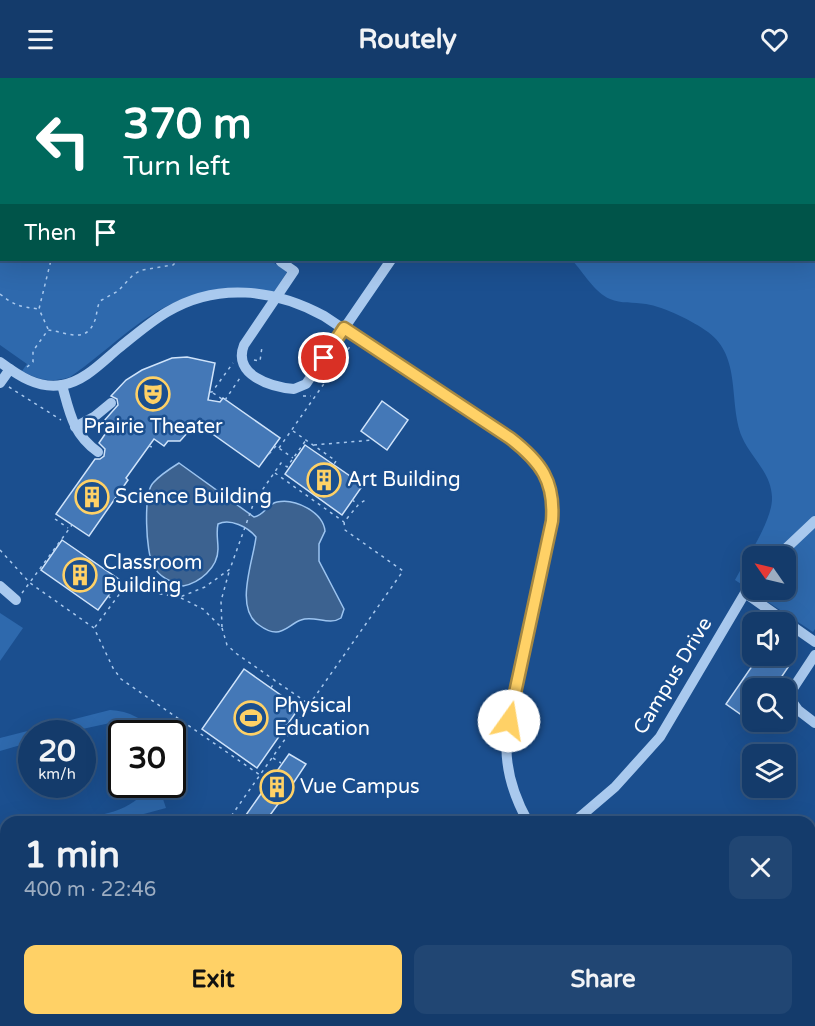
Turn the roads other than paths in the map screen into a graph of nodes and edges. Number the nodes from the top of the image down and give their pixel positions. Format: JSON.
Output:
{"nodes":[{"id":1,"x":282,"y":261,"type":"edge"},
{"id":2,"x":390,"y":261,"type":"edge"},
{"id":3,"x":277,"y":296,"type":"junction"},
{"id":4,"x":344,"y":328,"type":"junction"},
{"id":5,"x":0,"y":362,"type":"edge"},
{"id":6,"x":12,"y":371,"type":"junction"},
{"id":7,"x":0,"y":382,"type":"edge"},
{"id":8,"x":62,"y":385,"type":"junction"},
{"id":9,"x":111,"y":403,"type":"dead end"},
{"id":10,"x":71,"y":426,"type":"junction"},
{"id":11,"x":98,"y":452,"type":"dead end"},
{"id":12,"x":815,"y":521,"type":"edge"},
{"id":13,"x":789,"y":546,"type":"edge"},
{"id":14,"x":0,"y":586,"type":"edge"},
{"id":15,"x":742,"y":598,"type":"edge"},
{"id":16,"x":16,"y":600,"type":"road end"},
{"id":17,"x":755,"y":600,"type":"edge"},
{"id":18,"x":815,"y":642,"type":"edge"},
{"id":19,"x":815,"y":655,"type":"edge"},
{"id":20,"x":815,"y":723,"type":"edge"},
{"id":21,"x":525,"y":816,"type":"edge"},
{"id":22,"x":581,"y":816,"type":"edge"}],
"edges":[{"from":1,"to":3,"type":"street"},
{"from":2,"to":4,"type":"street"},
{"from":3,"to":4,"type":"street"},
{"from":3,"to":4,"type":"street"},
{"from":3,"to":8,"type":"street"},
{"from":4,"to":21,"type":"street"},
{"from":5,"to":6,"type":"street"},
{"from":6,"to":7,"type":"street"},
{"from":6,"to":8,"type":"street"},
{"from":8,"to":10,"type":"street"},
{"from":9,"to":10,"type":"street"},
{"from":10,"to":11,"type":"street"},
{"from":12,"to":13,"type":"street"},
{"from":14,"to":16,"type":"street"},
{"from":15,"to":22,"type":"street","name":"Campus Drive"},
{"from":17,"to":18,"type":"street"},
{"from":19,"to":20,"type":"street"}]}
